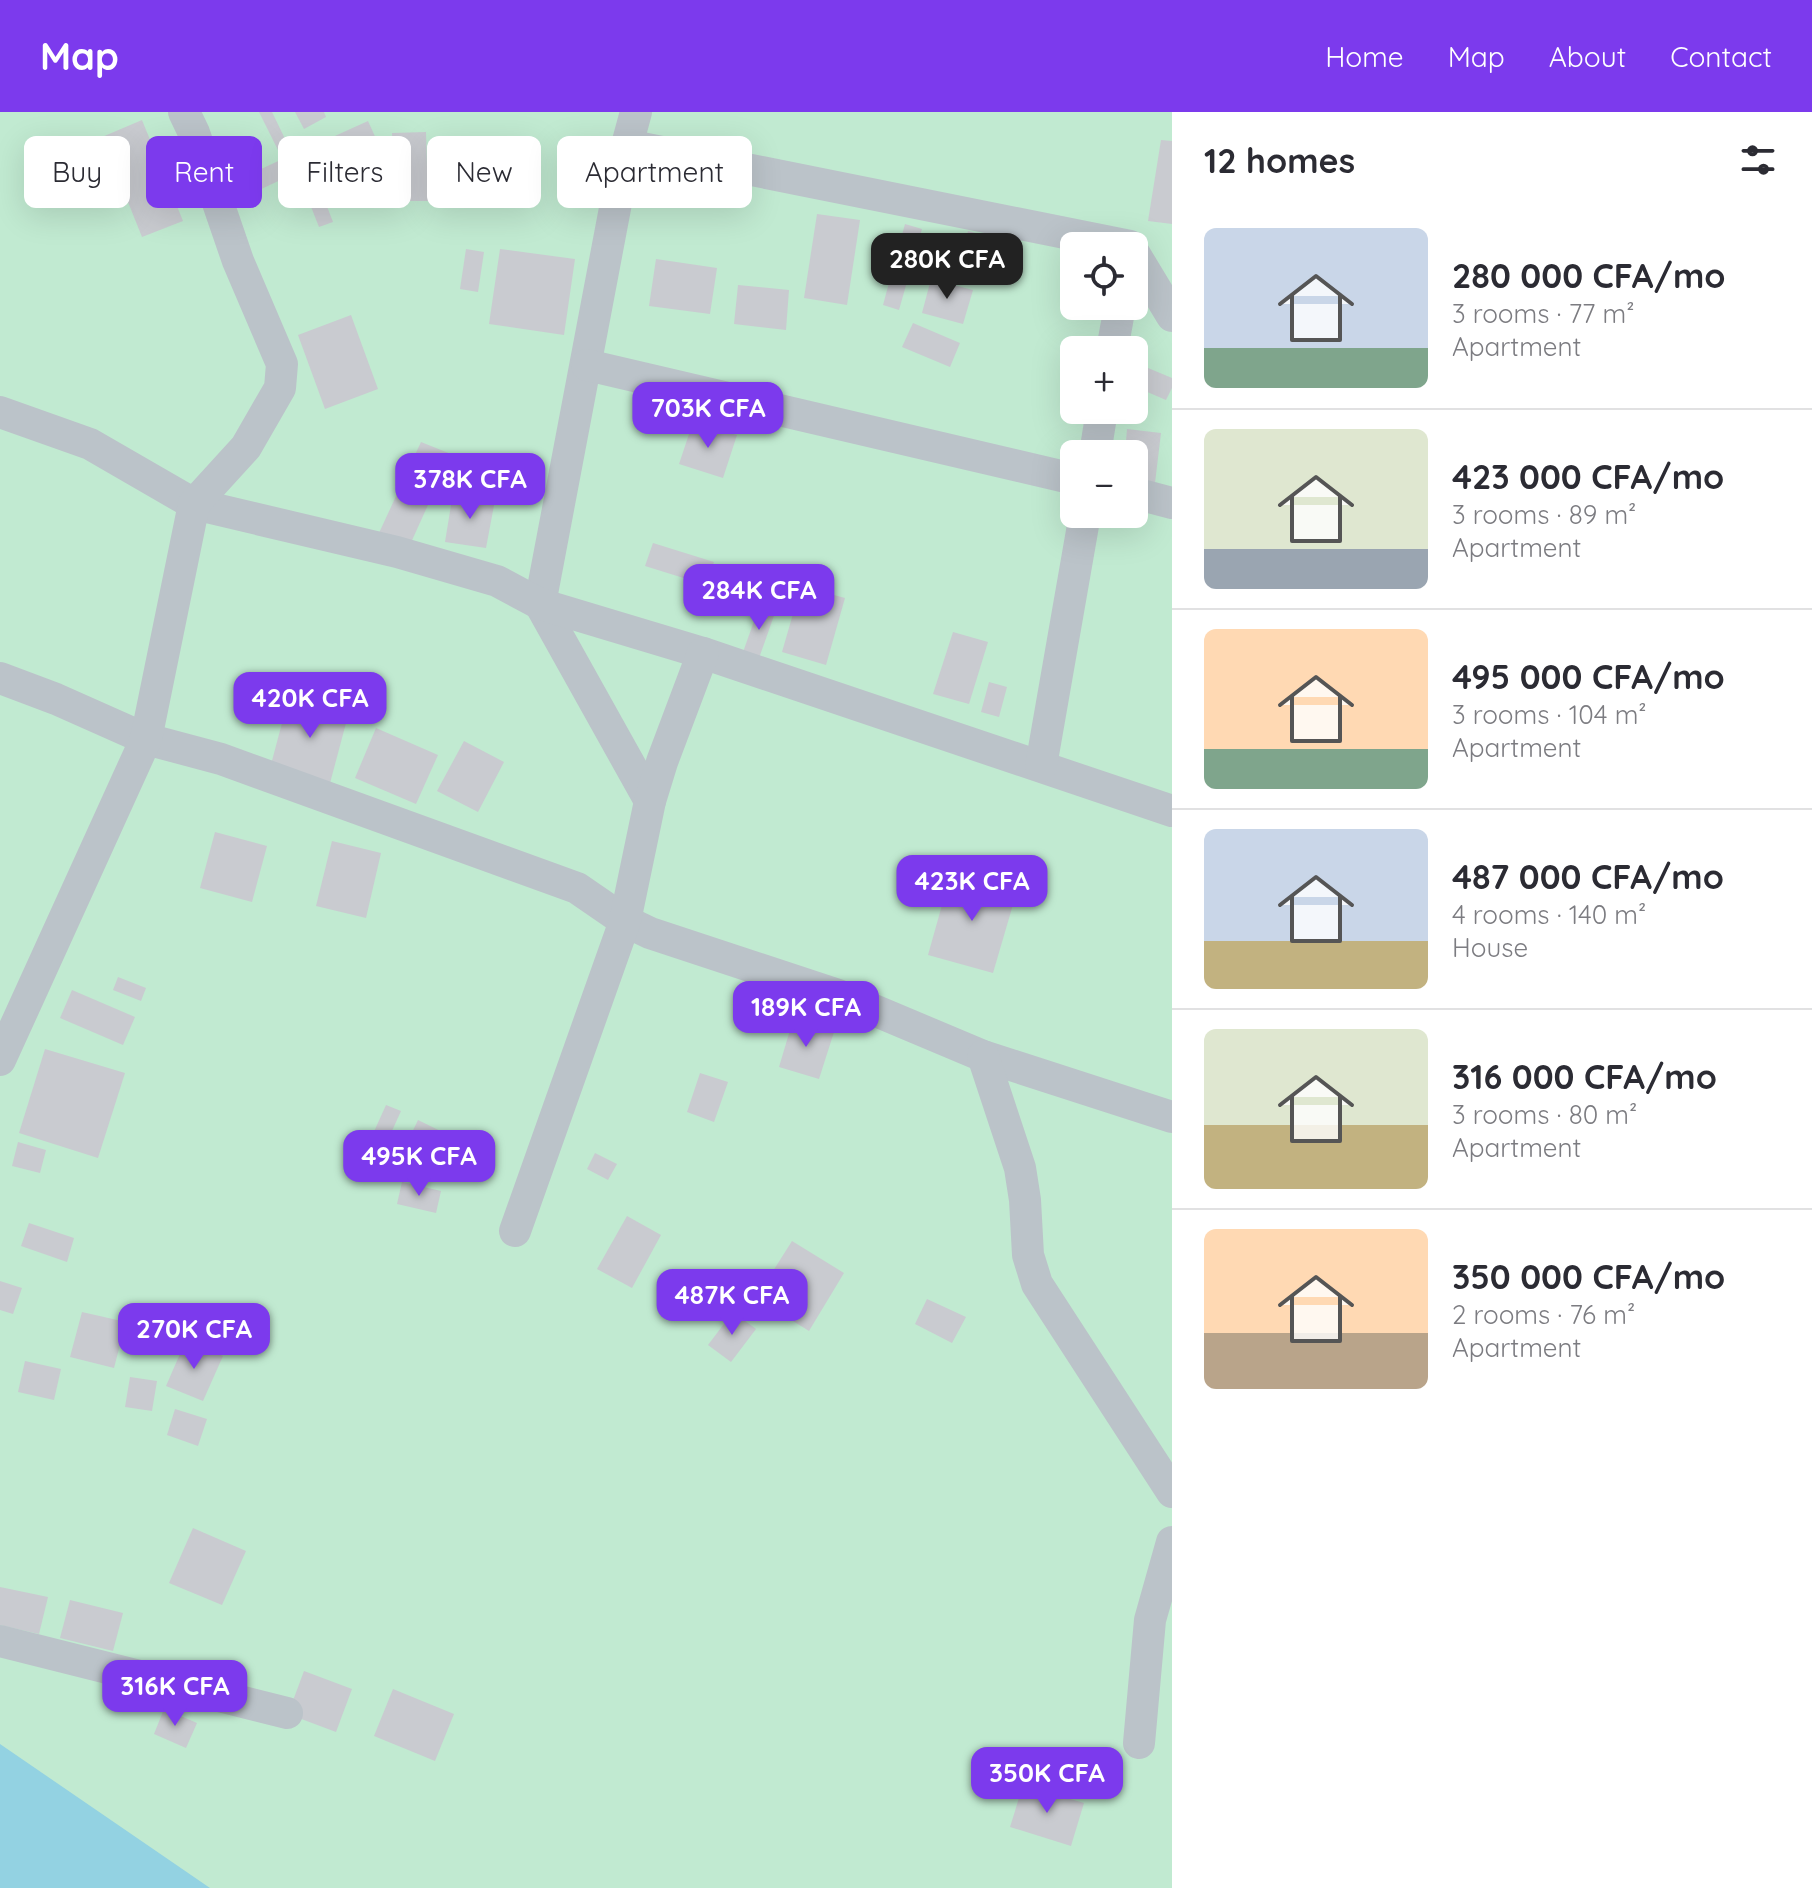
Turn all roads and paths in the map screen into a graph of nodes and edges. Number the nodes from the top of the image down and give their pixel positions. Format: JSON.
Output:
{"nodes":[{"id":1,"x":184,"y":112,"type":"edge"},
{"id":2,"x":636,"y":112,"type":"edge"},
{"id":3,"x":629,"y":136,"type":"edge"},
{"id":4,"x":752,"y":170,"type":"edge"},
{"id":5,"x":616,"y":208,"type":"edge"},
{"id":6,"x":1060,"y":232,"type":"edge"},
{"id":7,"x":1148,"y":276,"type":"edge"},
{"id":8,"x":1172,"y":316,"type":"edge"},
{"id":9,"x":587,"y":365,"type":"junction"},
{"id":10,"x":0,"y":412,"type":"edge"},
{"id":11,"x":1060,"y":476,"type":"edge"},
{"id":12,"x":1148,"y":497,"type":"edge"},
{"id":13,"x":1172,"y":503,"type":"edge"},
{"id":14,"x":194,"y":504,"type":"junction"},
{"id":15,"x":1083,"y":528,"type":"edge"},
{"id":16,"x":540,"y":604,"type":"junction"},
{"id":17,"x":703,"y":653,"type":"junction"},
{"id":18,"x":0,"y":678,"type":"edge"},
{"id":19,"x":146,"y":739,"type":"junction"},
{"id":20,"x":1041,"y":766,"type":"junction"},
{"id":21,"x":650,"y":801,"type":"junction"},
{"id":22,"x":1172,"y":811,"type":"edge"},
{"id":23,"x":625,"y":921,"type":"junction"},
{"id":24,"x":983,"y":1056,"type":"junction"},
{"id":25,"x":0,"y":1060,"type":"edge"},
{"id":26,"x":1172,"y":1117,"type":"edge"},
{"id":27,"x":515,"y":1231,"type":"dead end"},
{"id":28,"x":1172,"y":1492,"type":"edge"},
{"id":29,"x":1172,"y":1542,"type":"edge"},
{"id":30,"x":0,"y":1641,"type":"edge"},
{"id":31,"x":287,"y":1713,"type":"dead end"},
{"id":32,"x":1139,"y":1743,"type":"dead end"}],
"edges":[{"from":1,"to":14,"type":"street"},
{"from":2,"to":3,"type":"street"},
{"from":4,"to":6,"type":"street"},
{"from":5,"to":9,"type":"street"},
{"from":7,"to":8,"type":"street"},
{"from":9,"to":11,"type":"street"},
{"from":9,"to":16,"type":"street"},
{"from":10,"to":14,"type":"street"},
{"from":12,"to":13,"type":"street"},
{"from":14,"to":16,"type":"street"},
{"from":14,"to":19,"type":"street"},
{"from":15,"to":20,"type":"street"},
{"from":16,"to":17,"type":"street"},
{"from":16,"to":21,"type":"street"},
{"from":17,"to":20,"type":"street"},
{"from":17,"to":21,"type":"street"},
{"from":18,"to":19,"type":"street"},
{"from":19,"to":23,"type":"street"},
{"from":19,"to":25,"type":"street"},
{"from":20,"to":22,"type":"street"},
{"from":21,"to":23,"type":"street"},
{"from":23,"to":24,"type":"street"},
{"from":23,"to":27,"type":"street"},
{"from":24,"to":26,"type":"street"},
{"from":24,"to":28,"type":"street"},
{"from":29,"to":32,"type":"street"},
{"from":30,"to":31,"type":"street"}]}
